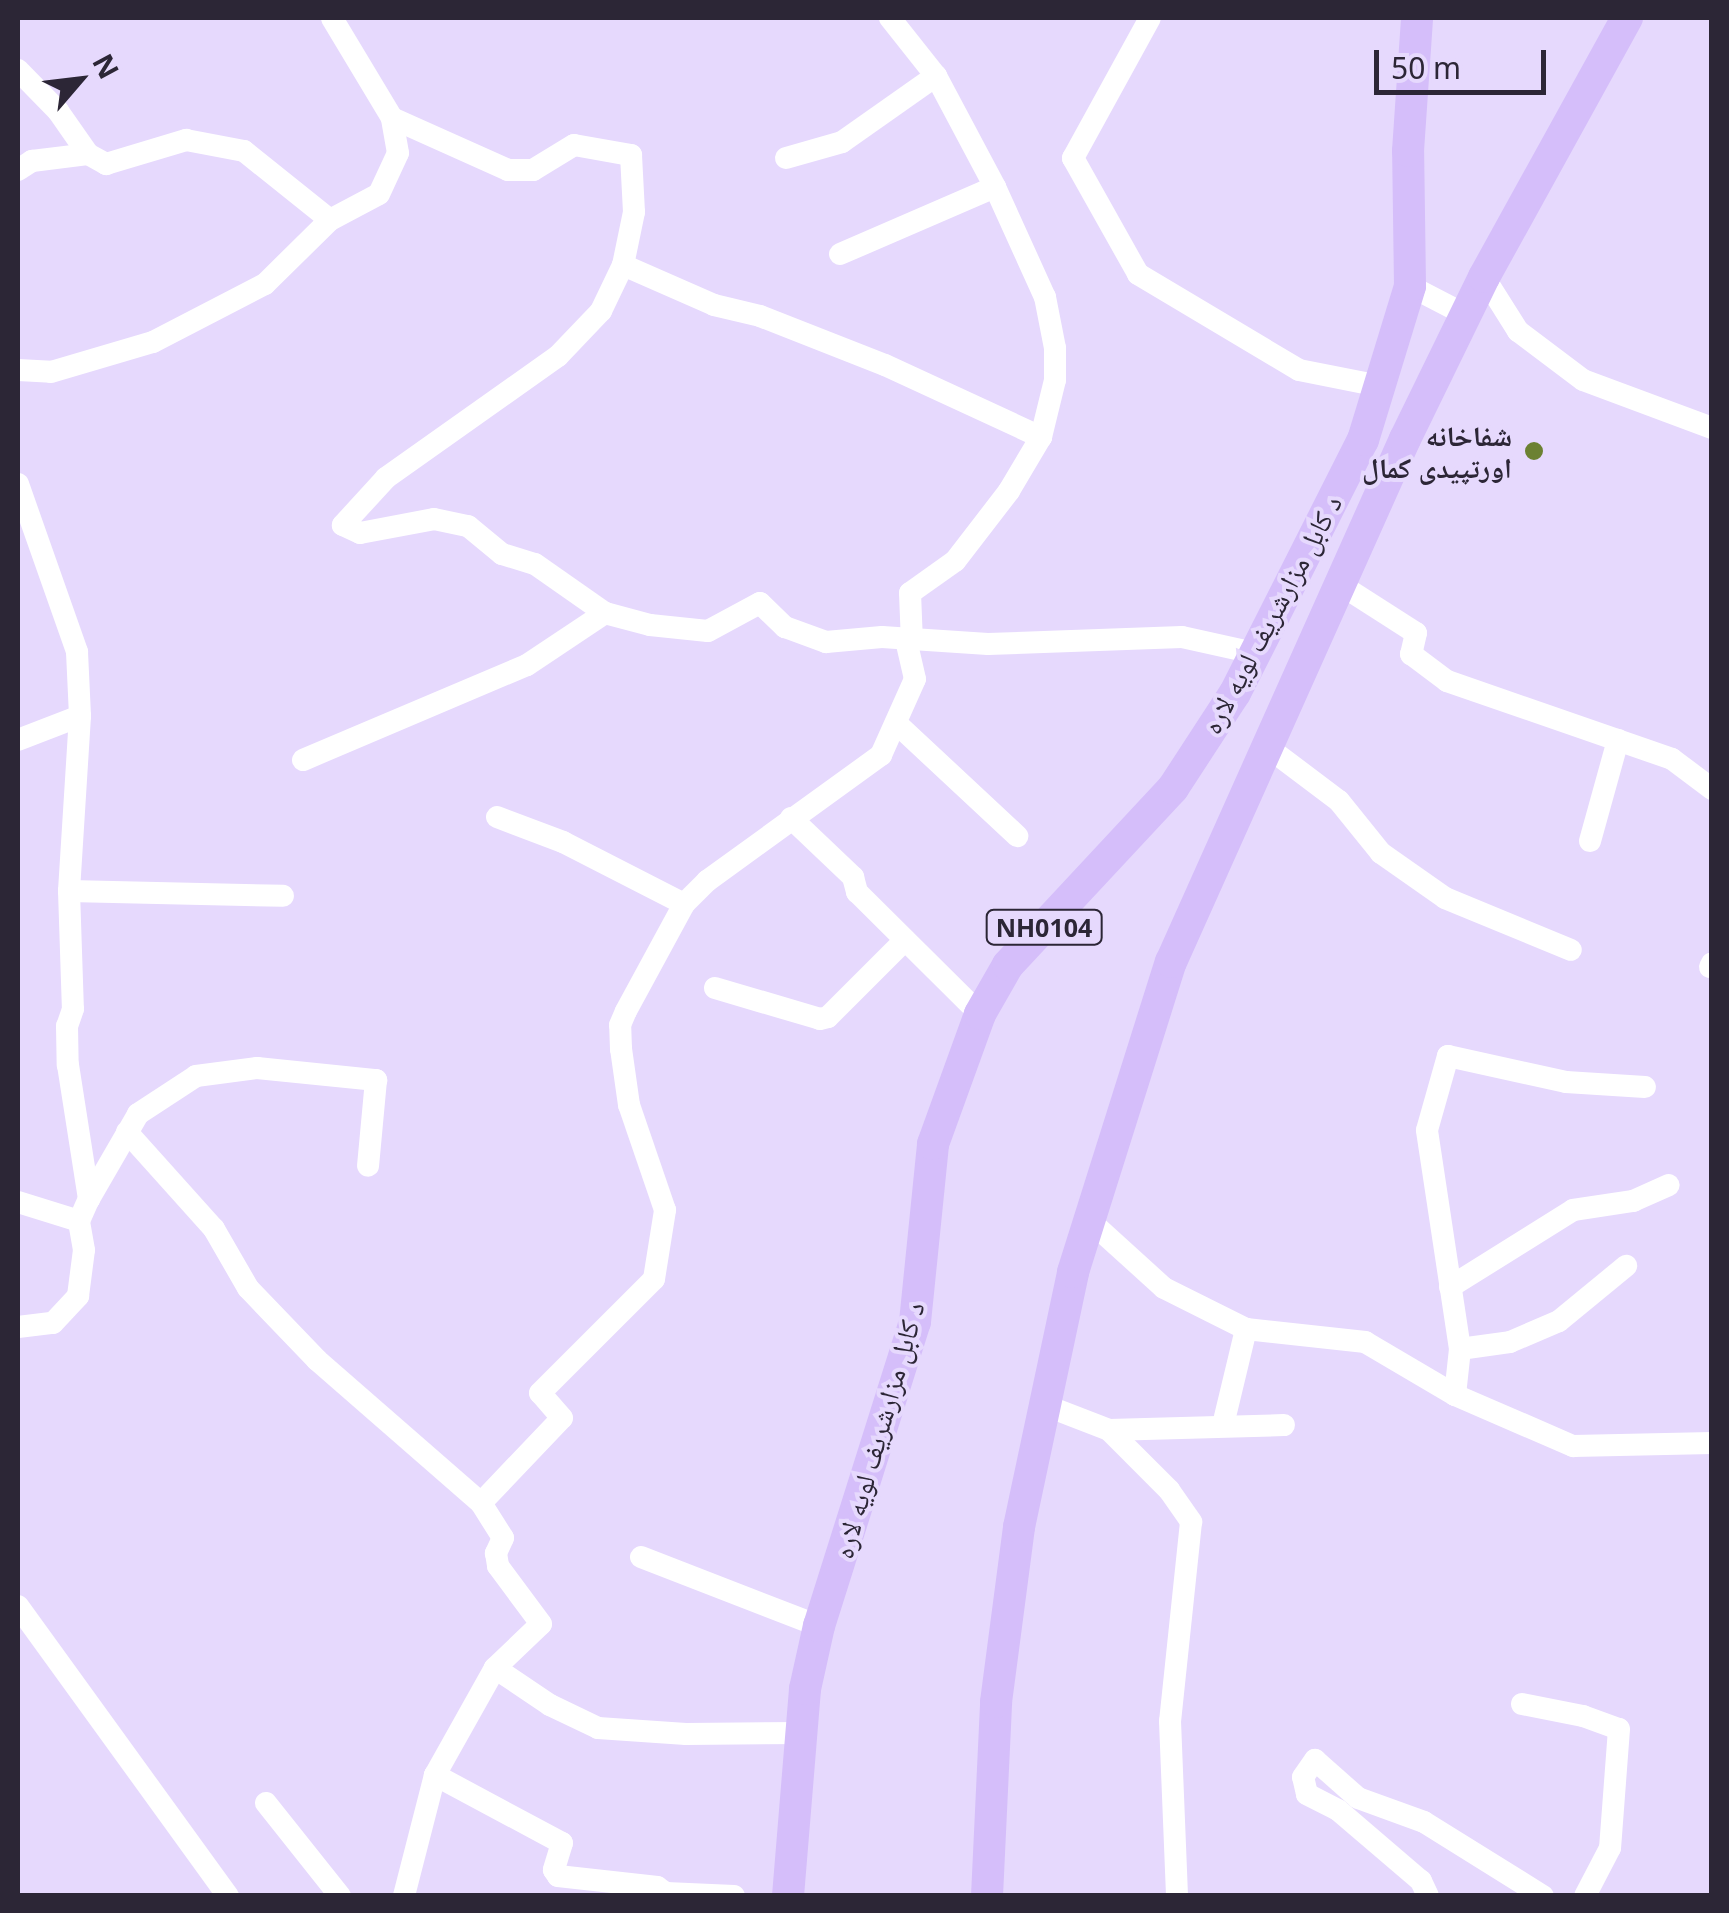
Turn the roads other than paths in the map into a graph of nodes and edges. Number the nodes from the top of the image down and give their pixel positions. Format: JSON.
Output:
{"nodes":[{"id":1,"x":332,"y":18,"type":"edge"},
{"id":2,"x":890,"y":18,"type":"edge"},
{"id":3,"x":1150,"y":18,"type":"edge"},
{"id":4,"x":1417,"y":18,"type":"edge"},
{"id":5,"x":1627,"y":18,"type":"edge"},
{"id":6,"x":18,"y":70,"type":"edge"},
{"id":7,"x":936,"y":76,"type":"junction"},
{"id":8,"x":392,"y":118,"type":"junction"},
{"id":9,"x":88,"y":154,"type":"junction"},
{"id":10,"x":786,"y":158,"type":"dead end"},
{"id":11,"x":18,"y":170,"type":"edge"},
{"id":12,"x":995,"y":187,"type":"junction"},
{"id":13,"x":330,"y":220,"type":"junction"},
{"id":14,"x":840,"y":254,"type":"dead end"},
{"id":15,"x":623,"y":265,"type":"junction"},
{"id":16,"x":1484,"y":277,"type":"junction"},
{"id":17,"x":1410,"y":286,"type":"junction"},
{"id":18,"x":1466,"y":314,"type":"junction"},
{"id":19,"x":18,"y":370,"type":"edge"},
{"id":20,"x":1380,"y":386,"type":"junction"},
{"id":21,"x":1712,"y":428,"type":"edge"},
{"id":22,"x":1041,"y":437,"type":"junction"},
{"id":23,"x":18,"y":484,"type":"edge"},
{"id":24,"x":1341,"y":585,"type":"junction"},
{"id":25,"x":605,"y":613,"type":"junction"},
{"id":26,"x":909,"y":641,"type":"junction"},
{"id":27,"x":1254,"y":653,"type":"junction"},
{"id":28,"x":80,"y":716,"type":"junction"},
{"id":29,"x":896,"y":722,"type":"junction"},
{"id":30,"x":18,"y":740,"type":"edge"},
{"id":31,"x":1618,"y":740,"type":"junction"},
{"id":32,"x":1270,"y":748,"type":"junction"},
{"id":33,"x":303,"y":760,"type":"dead end"},
{"id":34,"x":1712,"y":789,"type":"edge"},
{"id":35,"x":497,"y":816,"type":"dead end"},
{"id":36,"x":791,"y":818,"type":"junction"},
{"id":37,"x":1016,"y":836,"type":"dead end"},
{"id":38,"x":1590,"y":841,"type":"dead end"},
{"id":39,"x":69,"y":891,"type":"junction"},
{"id":40,"x":283,"y":896,"type":"dead end"},
{"id":41,"x":684,"y":904,"type":"junction"},
{"id":42,"x":905,"y":940,"type":"junction"},
{"id":43,"x":1572,"y":950,"type":"dead end"},
{"id":44,"x":716,"y":988,"type":"dead end"},
{"id":45,"x":980,"y":1014,"type":"junction"},
{"id":46,"x":1645,"y":1088,"type":"dead end"},
{"id":47,"x":128,"y":1132,"type":"junction"},
{"id":48,"x":368,"y":1166,"type":"dead end"},
{"id":49,"x":1669,"y":1184,"type":"dead end"},
{"id":50,"x":88,"y":1199,"type":"junction"},
{"id":51,"x":18,"y":1202,"type":"edge"},
{"id":52,"x":1088,"y":1220,"type":"junction"},
{"id":53,"x":79,"y":1221,"type":"junction"},
{"id":54,"x":1626,"y":1266,"type":"dead end"},
{"id":55,"x":1450,"y":1287,"type":"junction"},
{"id":56,"x":18,"y":1327,"type":"edge"},
{"id":57,"x":1246,"y":1329,"type":"junction"},
{"id":58,"x":1460,"y":1349,"type":"junction"},
{"id":59,"x":1456,"y":1396,"type":"junction"},
{"id":60,"x":1047,"y":1406,"type":"junction"},
{"id":61,"x":1224,"y":1425,"type":"junction"},
{"id":62,"x":1284,"y":1425,"type":"dead end"},
{"id":63,"x":1109,"y":1430,"type":"junction"},
{"id":64,"x":1712,"y":1443,"type":"edge"},
{"id":65,"x":482,"y":1502,"type":"junction"},
{"id":66,"x":641,"y":1558,"type":"dead end"},
{"id":67,"x":18,"y":1606,"type":"edge"},
{"id":68,"x":819,"y":1626,"type":"junction"},
{"id":69,"x":496,"y":1668,"type":"junction"},
{"id":70,"x":1522,"y":1704,"type":"dead end"},
{"id":71,"x":803,"y":1733,"type":"junction"},
{"id":72,"x":435,"y":1774,"type":"junction"},
{"id":73,"x":266,"y":1803,"type":"dead end"},
{"id":74,"x":588,"y":1888,"type":"edge"},
{"id":75,"x":228,"y":1896,"type":"edge"},
{"id":76,"x":340,"y":1896,"type":"edge"},
{"id":77,"x":404,"y":1896,"type":"edge"},
{"id":78,"x":734,"y":1896,"type":"edge"},
{"id":79,"x":788,"y":1896,"type":"edge"},
{"id":80,"x":988,"y":1896,"type":"edge"},
{"id":81,"x":1177,"y":1896,"type":"edge"},
{"id":82,"x":1428,"y":1896,"type":"edge"},
{"id":83,"x":1544,"y":1896,"type":"edge"},
{"id":84,"x":1585,"y":1896,"type":"edge"}],
"edges":[{"from":1,"to":8,"type":"street"},
{"from":2,"to":7,"type":"street"},
{"from":3,"to":20,"type":"street"},
{"from":4,"to":17,"type":"highway","name":"د کابل مزارشریف لویه لاره","number":"NH0104"},
{"from":5,"to":16,"type":"highway","name":"د کابل مزارشریف لویه لاره"},
{"from":6,"to":9,"type":"street"},
{"from":7,"to":10,"type":"street"},
{"from":7,"to":12,"type":"street"},
{"from":8,"to":13,"type":"street"},
{"from":8,"to":15,"type":"street"},
{"from":9,"to":11,"type":"street"},
{"from":9,"to":13,"type":"street"},
{"from":12,"to":14,"type":"street"},
{"from":12,"to":22,"type":"street"},
{"from":13,"to":19,"type":"street"},
{"from":15,"to":22,"type":"street"},
{"from":15,"to":25,"type":"street"},
{"from":16,"to":18,"type":"highway","name":"د کابل مزارشریف لویه لاره"},
{"from":16,"to":21,"type":"street"},
{"from":17,"to":18,"type":"street"},
{"from":17,"to":20,"type":"highway","name":"د کابل مزارشریف لویه لاره","number":"NH0104"},
{"from":18,"to":24,"type":"highway","name":"د کابل مزارشریف لویه لاره"},
{"from":20,"to":27,"type":"highway","name":"د کابل مزارشریف لویه لاره","number":"NH0104"},
{"from":22,"to":26,"type":"street"},
{"from":23,"to":28,"type":"street"},
{"from":24,"to":31,"type":"street"},
{"from":24,"to":32,"type":"highway","name":"د کابل مزارشریف لویه لاره"},
{"from":25,"to":26,"type":"street"},
{"from":25,"to":33,"type":"street"},
{"from":26,"to":27,"type":"street"},
{"from":26,"to":29,"type":"street"},
{"from":27,"to":45,"type":"highway","name":"د کابل مزارشریف لویه لاره","number":"NH0104"},
{"from":28,"to":30,"type":"street"},
{"from":28,"to":39,"type":"street"},
{"from":29,"to":36,"type":"street"},
{"from":29,"to":37,"type":"street"},
{"from":31,"to":34,"type":"street"},
{"from":31,"to":38,"type":"street"},
{"from":32,"to":43,"type":"street"},
{"from":32,"to":52,"type":"highway","name":"د کابل مزارشریف لویه لاره"},
{"from":35,"to":41,"type":"street"},
{"from":36,"to":41,"type":"street"},
{"from":36,"to":42,"type":"street"},
{"from":39,"to":40,"type":"street"},
{"from":39,"to":50,"type":"street"},
{"from":41,"to":65,"type":"street"},
{"from":42,"to":44,"type":"street"},
{"from":42,"to":45,"type":"street"},
{"from":45,"to":68,"type":"highway","name":"د کابل مزارشریف لویه لاره","number":"NH0104"},
{"from":46,"to":55,"type":"street"},
{"from":47,"to":48,"type":"street"},
{"from":47,"to":50,"type":"street"},
{"from":47,"to":65,"type":"street"},
{"from":49,"to":55,"type":"street"},
{"from":50,"to":53,"type":"street"},
{"from":51,"to":53,"type":"street"},
{"from":52,"to":57,"type":"street"},
{"from":52,"to":60,"type":"highway","name":"د کابل مزارشریف لویه لاره"},
{"from":53,"to":56,"type":"street"},
{"from":54,"to":58,"type":"street"},
{"from":55,"to":58,"type":"street"},
{"from":57,"to":59,"type":"street"},
{"from":57,"to":61,"type":"street"},
{"from":58,"to":59,"type":"street"},
{"from":59,"to":64,"type":"street"},
{"from":60,"to":63,"type":"street"},
{"from":60,"to":80,"type":"highway","name":"د کابل مزارشریف لویه لاره"},
{"from":61,"to":62,"type":"street"},
{"from":61,"to":63,"type":"street"},
{"from":63,"to":81,"type":"street"},
{"from":65,"to":69,"type":"street"},
{"from":66,"to":68,"type":"street"},
{"from":67,"to":75,"type":"street"},
{"from":68,"to":71,"type":"highway","name":"د کابل مزارشریف لویه لاره","number":"NH0104"},
{"from":69,"to":71,"type":"street"},
{"from":69,"to":72,"type":"street"},
{"from":70,"to":84,"type":"street"},
{"from":71,"to":79,"type":"highway","name":"د کابل مزارشریف لویه لاره","number":"NH0104"},
{"from":72,"to":74,"type":"street"},
{"from":72,"to":77,"type":"street"},
{"from":73,"to":76,"type":"street"},
{"from":74,"to":78,"type":"street"},
{"from":82,"to":83,"type":"street"}]}
